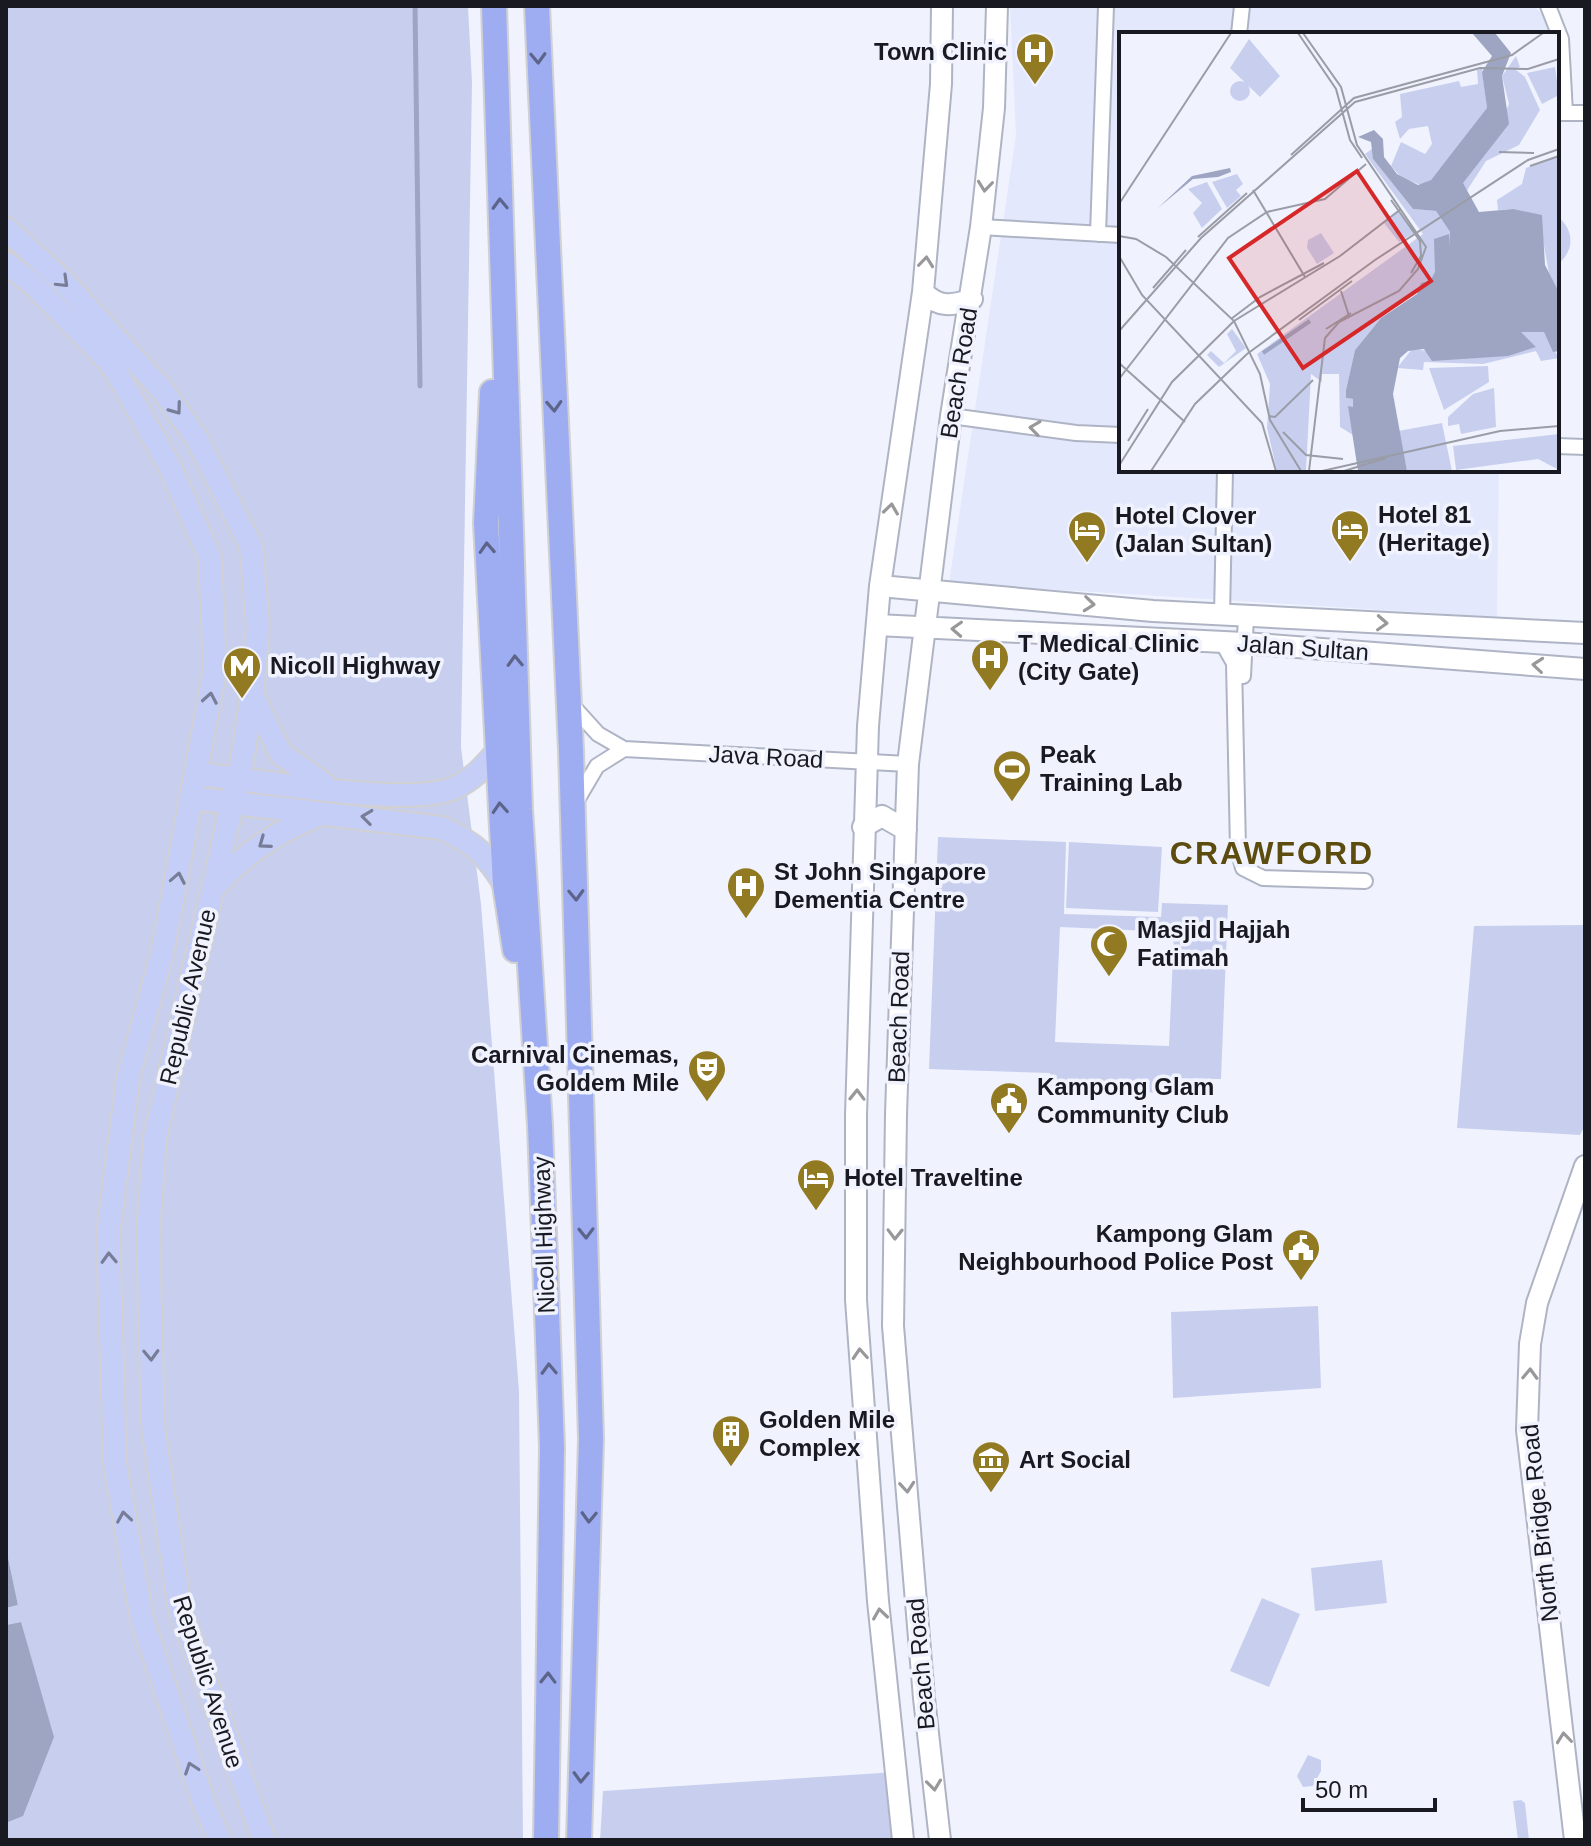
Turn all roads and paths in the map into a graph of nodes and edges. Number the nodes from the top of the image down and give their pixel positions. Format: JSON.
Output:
{"nodes":[{"id":1,"x":494,"y":6,"type":"edge"},
{"id":2,"x":537,"y":6,"type":"edge"},
{"id":3,"x":942,"y":6,"type":"edge"},
{"id":4,"x":997,"y":6,"type":"edge"},
{"id":5,"x":1106,"y":6,"type":"edge"},
{"id":6,"x":1242,"y":6,"type":"edge"},
{"id":7,"x":1548,"y":6,"type":"edge"},
{"id":8,"x":1239,"y":32,"type":"edge"},
{"id":9,"x":1558,"y":32,"type":"edge"},
{"id":10,"x":1559,"y":34,"type":"edge"},
{"id":11,"x":1561,"y":113,"type":"edge"},
{"id":12,"x":1585,"y":113,"type":"edge"},
{"id":13,"x":981,"y":227,"type":"junction"},
{"id":14,"x":6,"y":229,"type":"edge"},
{"id":15,"x":1098,"y":234,"type":"junction"},
{"id":16,"x":1119,"y":235,"type":"edge"},
{"id":17,"x":6,"y":263,"type":"edge"},
{"id":18,"x":502,"y":282,"type":"junction"},
{"id":19,"x":923,"y":292,"type":"junction"},
{"id":20,"x":972,"y":299,"type":"junction"},
{"id":21,"x":951,"y":416,"type":"junction"},
{"id":22,"x":1119,"y":435,"type":"edge"},
{"id":23,"x":1559,"y":446,"type":"edge"},
{"id":24,"x":1585,"y":447,"type":"edge"},
{"id":25,"x":1225,"y":472,"type":"edge"},
{"id":26,"x":880,"y":586,"type":"junction"},
{"id":27,"x":928,"y":590,"type":"junction"},
{"id":28,"x":1222,"y":615,"type":"junction"},
{"id":29,"x":1246,"y":617,"type":"junction"},
{"id":30,"x":877,"y":625,"type":"junction"},
{"id":31,"x":924,"y":628,"type":"junction"},
{"id":32,"x":1585,"y":633,"type":"edge"},
{"id":33,"x":1222,"y":642,"type":"junction"},
{"id":34,"x":1244,"y":643,"type":"junction"},
{"id":35,"x":1585,"y":669,"type":"edge"},
{"id":36,"x":252,"y":694,"type":"junction"},
{"id":37,"x":569,"y":702,"type":"junction"},
{"id":38,"x":1238,"y":729,"type":"junction"},
{"id":39,"x":624,"y":749,"type":"junction"},
{"id":40,"x":497,"y":752,"type":"junction"},
{"id":41,"x":865,"y":762,"type":"junction"},
{"id":42,"x":908,"y":764,"type":"junction"},
{"id":43,"x":196,"y":774,"type":"junction"},
{"id":44,"x":238,"y":778,"type":"junction"},
{"id":45,"x":333,"y":789,"type":"junction"},
{"id":46,"x":192,"y":798,"type":"junction"},
{"id":47,"x":233,"y":802,"type":"junction"},
{"id":48,"x":326,"y":812,"type":"junction"},
{"id":49,"x":574,"y":817,"type":"junction"},
{"id":50,"x":863,"y":827,"type":"junction"},
{"id":51,"x":906,"y":830,"type":"junction"},
{"id":52,"x":1365,"y":881,"type":"dead end"},
{"id":53,"x":505,"y":885,"type":"junction"},
{"id":54,"x":213,"y":889,"type":"junction"},
{"id":55,"x":540,"y":1125,"type":"junction"},
{"id":56,"x":1585,"y":1166,"type":"edge"},
{"id":57,"x":220,"y":1840,"type":"edge"},
{"id":58,"x":264,"y":1840,"type":"edge"},
{"id":59,"x":546,"y":1840,"type":"edge"},
{"id":60,"x":579,"y":1840,"type":"edge"},
{"id":61,"x":903,"y":1840,"type":"edge"},
{"id":62,"x":940,"y":1840,"type":"edge"},
{"id":63,"x":1575,"y":1840,"type":"edge"}],
"edges":[{"from":18,"to":1,"type":"highway","name":"Nicoll Highway","one_way":true},
{"from":2,"to":37,"type":"highway","name":"Nicoll Highway","one_way":true},
{"from":19,"to":3,"type":"main road","name":"Beach Road","one_way":true},
{"from":4,"to":13,"type":"main road","name":"Beach Road","one_way":true},
{"from":5,"to":15,"type":"street"},
{"from":6,"to":8,"type":"street"},
{"from":7,"to":9,"type":"street"},
{"from":10,"to":11,"type":"street"},
{"from":11,"to":12,"type":"street"},
{"from":13,"to":15,"type":"street"},
{"from":13,"to":20,"type":"main road","name":"Beach Road"},
{"from":14,"to":36,"type":"main road","name":"Republic Avenue","one_way":true},
{"from":15,"to":16,"type":"street"},
{"from":43,"to":17,"type":"main road","name":"Republic Avenue","one_way":true},
{"from":40,"to":18,"type":"highway","one_way":true},
{"from":55,"to":18,"type":"highway","name":"Nicoll Highway","one_way":true},
{"from":19,"to":20,"type":"main road"},
{"from":26,"to":19,"type":"main road","name":"Beach Road","one_way":true},
{"from":20,"to":21,"type":"main road","name":"Beach Road"},
{"from":22,"to":21,"type":"street","one_way":true},
{"from":21,"to":27,"type":"main road","name":"Beach Road"},
{"from":23,"to":24,"type":"street"},
{"from":25,"to":28,"type":"street"},
{"from":26,"to":27,"type":"main road","name":"Jalan Sultan"},
{"from":26,"to":30,"type":"main road","name":"Beach Road"},
{"from":27,"to":28,"type":"main road","name":"Jalan Sultan","one_way":true},
{"from":27,"to":31,"type":"main road","name":"Beach Road"},
{"from":28,"to":29,"type":"main road","name":"Jalan Sultan"},
{"from":29,"to":32,"type":"main road","name":"Jalan Sultan","one_way":true},
{"from":29,"to":34,"type":"street"},
{"from":30,"to":31,"type":"main road","name":"Jalan Sultan"},
{"from":30,"to":41,"type":"main road","name":"Beach Road"},
{"from":33,"to":31,"type":"main road","name":"Jalan Sultan","one_way":true},
{"from":31,"to":42,"type":"main road","name":"Beach Road"},
{"from":33,"to":34,"type":"main road","name":"Jalan Sultan"},
{"from":33,"to":38,"type":"street"},
{"from":35,"to":34,"type":"main road","name":"Jalan Sultan","one_way":true},
{"from":34,"to":38,"type":"street"},
{"from":36,"to":44,"type":"main road","name":"Republic Avenue"},
{"from":36,"to":45,"type":"main road"},
{"from":37,"to":39,"type":"street"},
{"from":37,"to":49,"type":"highway","name":"Nicoll Highway"},
{"from":38,"to":52,"type":"street"},
{"from":39,"to":41,"type":"street","name":"Java Road"},
{"from":39,"to":49,"type":"street"},
{"from":40,"to":45,"type":"main road"},
{"from":53,"to":40,"type":"highway","one_way":true},
{"from":41,"to":42,"type":"street","name":"Java Road"},
{"from":41,"to":50,"type":"main road","name":"Beach Road"},
{"from":42,"to":51,"type":"main road","name":"Beach Road"},
{"from":43,"to":44,"type":"main road"},
{"from":43,"to":46,"type":"main road","name":"Republic Avenue"},
{"from":44,"to":45,"type":"main road"},
{"from":44,"to":47,"type":"main road","name":"Republic Avenue"},
{"from":46,"to":47,"type":"main road"},
{"from":57,"to":46,"type":"main road","name":"Republic Avenue","one_way":true},
{"from":47,"to":48,"type":"main road"},
{"from":47,"to":54,"type":"main road","name":"Republic Avenue"},
{"from":53,"to":48,"type":"main road","one_way":true},
{"from":48,"to":54,"type":"main road","one_way":true},
{"from":49,"to":60,"type":"highway","name":"Nicoll Highway","one_way":true},
{"from":50,"to":51,"type":"main road"},
{"from":61,"to":50,"type":"main road","name":"Beach Road","one_way":true},
{"from":51,"to":62,"type":"main road","name":"Beach Road","one_way":true},
{"from":53,"to":55,"type":"highway"},
{"from":54,"to":58,"type":"main road","name":"Republic Avenue","one_way":true},
{"from":59,"to":55,"type":"highway","name":"Nicoll Highway","one_way":true},
{"from":63,"to":56,"type":"main road","name":"North Bridge Road","one_way":true}]}
